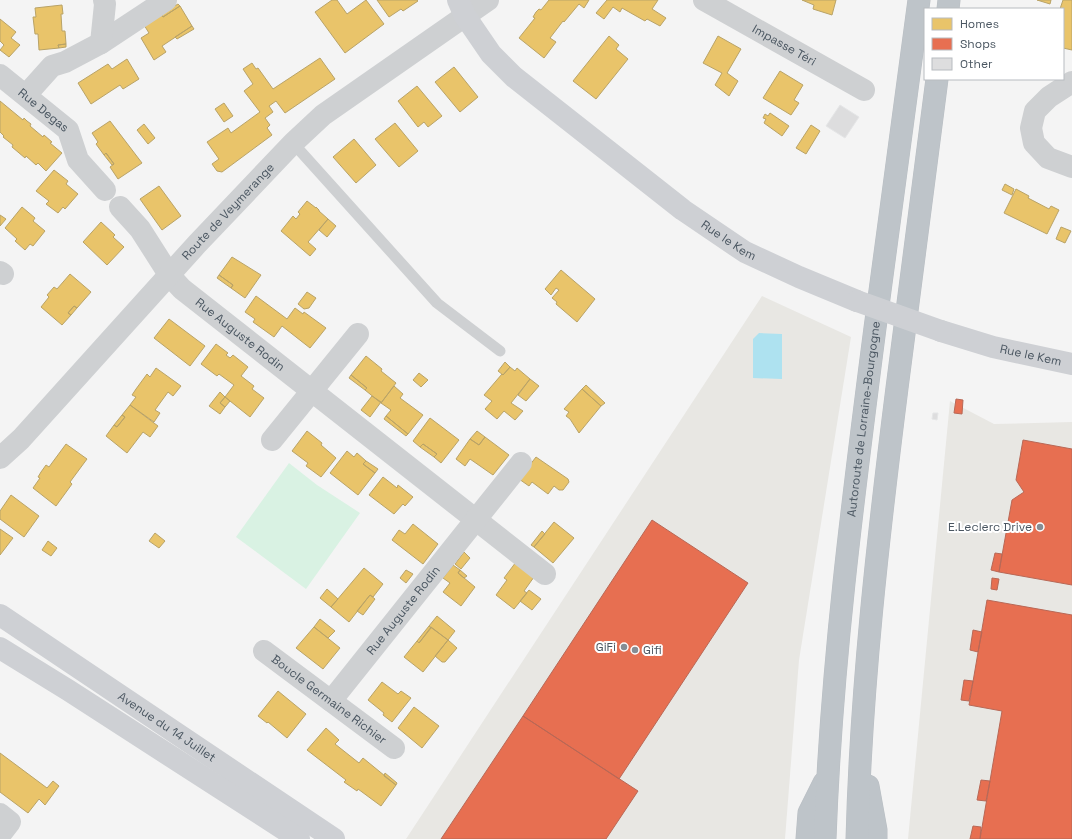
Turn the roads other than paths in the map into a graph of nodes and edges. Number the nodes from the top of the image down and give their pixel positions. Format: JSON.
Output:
{"nodes":[{"id":1,"x":104,"y":0,"type":"edge"},
{"id":2,"x":166,"y":0,"type":"edge"},
{"id":3,"x":488,"y":0,"type":"edge"},
{"id":4,"x":704,"y":0,"type":"edge"},
{"id":5,"x":919,"y":0,"type":"edge"},
{"id":6,"x":462,"y":8,"type":"edge"},
{"id":7,"x":101,"y":44,"type":"junction"},
{"id":8,"x":0,"y":75,"type":"edge"},
{"id":9,"x":936,"y":80,"type":"edge"},
{"id":10,"x":1072,"y":82,"type":"edge"},
{"id":11,"x":864,"y":90,"type":"dead end"},
{"id":12,"x":26,"y":95,"type":"junction"},
{"id":13,"x":293,"y":143,"type":"junction"},
{"id":14,"x":1072,"y":167,"type":"edge"},
{"id":15,"x":105,"y":190,"type":"dead end"},
{"id":16,"x":120,"y":207,"type":"dead end"},
{"id":17,"x":170,"y":276,"type":"junction"},
{"id":18,"x":358,"y":334,"type":"dead end"},
{"id":19,"x":500,"y":351,"type":"dead end"},
{"id":20,"x":1072,"y":364,"type":"edge"},
{"id":21,"x":312,"y":390,"type":"junction"},
{"id":22,"x":272,"y":440,"type":"dead end"},
{"id":23,"x":0,"y":458,"type":"edge"},
{"id":24,"x":521,"y":462,"type":"dead end"},
{"id":25,"x":476,"y":519,"type":"junction"},
{"id":26,"x":545,"y":574,"type":"dead end"},
{"id":27,"x":0,"y":615,"type":"edge"},
{"id":28,"x":0,"y":648,"type":"edge"},
{"id":29,"x":264,"y":651,"type":"dead end"},
{"id":30,"x":331,"y":702,"type":"junction"},
{"id":31,"x":861,"y":745,"type":"junction"},
{"id":32,"x":394,"y":748,"type":"dead end"},
{"id":33,"x":828,"y":776,"type":"junction"},
{"id":34,"x":0,"y":814,"type":"edge"},
{"id":35,"x":0,"y":835,"type":"edge"},
{"id":36,"x":299,"y":839,"type":"edge"},
{"id":37,"x":334,"y":839,"type":"edge"},
{"id":38,"x":808,"y":839,"type":"edge"},
{"id":39,"x":825,"y":839,"type":"edge"},
{"id":40,"x":857,"y":839,"type":"edge"},
{"id":41,"x":876,"y":839,"type":"edge"}],
"edges":[{"from":1,"to":7,"type":"street"},
{"from":2,"to":7,"type":"street"},
{"from":3,"to":6,"type":"street","name":"Route de Veymerange"},
{"from":4,"to":11,"type":"street","name":"Impasse Téri"},
{"from":5,"to":33,"type":"highway","name":"Autoroute de Lorraine-Bourgogne"},
{"from":6,"to":13,"type":"street","name":"Route de Veymerange"},
{"from":6,"to":20,"type":"main road","name":"Rue le Kem","bridge":true},
{"from":7,"to":12,"type":"street"},
{"from":8,"to":12,"type":"street","name":"Rue Degas"},
{"from":9,"to":31,"type":"highway"},
{"from":10,"to":14,"type":"street"},
{"from":12,"to":15,"type":"street","name":"Rue Degas"},
{"from":13,"to":17,"type":"street","name":"Route de Veymerange"},
{"from":13,"to":19,"type":"lane"},
{"from":16,"to":17,"type":"street"},
{"from":17,"to":21,"type":"street","name":"Rue Auguste Rodin"},
{"from":17,"to":23,"type":"street","name":"Route de Veymerange"},
{"from":18,"to":21,"type":"street"},
{"from":21,"to":22,"type":"street"},
{"from":21,"to":25,"type":"street","name":"Rue Auguste Rodin"},
{"from":24,"to":25,"type":"street","name":"Rue Auguste Rodin"},
{"from":25,"to":26,"type":"street","name":"Rue Auguste Rodin"},
{"from":25,"to":30,"type":"street","name":"Rue Auguste Rodin"},
{"from":27,"to":37,"type":"main road","name":"Avenue du 14 Juillet"},
{"from":28,"to":36,"type":"main road","name":"Avenue du 14 Juillet"},
{"from":29,"to":30,"type":"street","name":"Boucle Germaine Richier"},
{"from":30,"to":32,"type":"street","name":"Boucle Germaine Richier"},
{"from":31,"to":40,"type":"highway"},
{"from":31,"to":41,"type":"highway"},
{"from":33,"to":38,"type":"highway"},
{"from":33,"to":39,"type":"highway","name":"Autoroute de Lorraine-Bourgogne"},
{"from":34,"to":35,"type":"street"}]}
